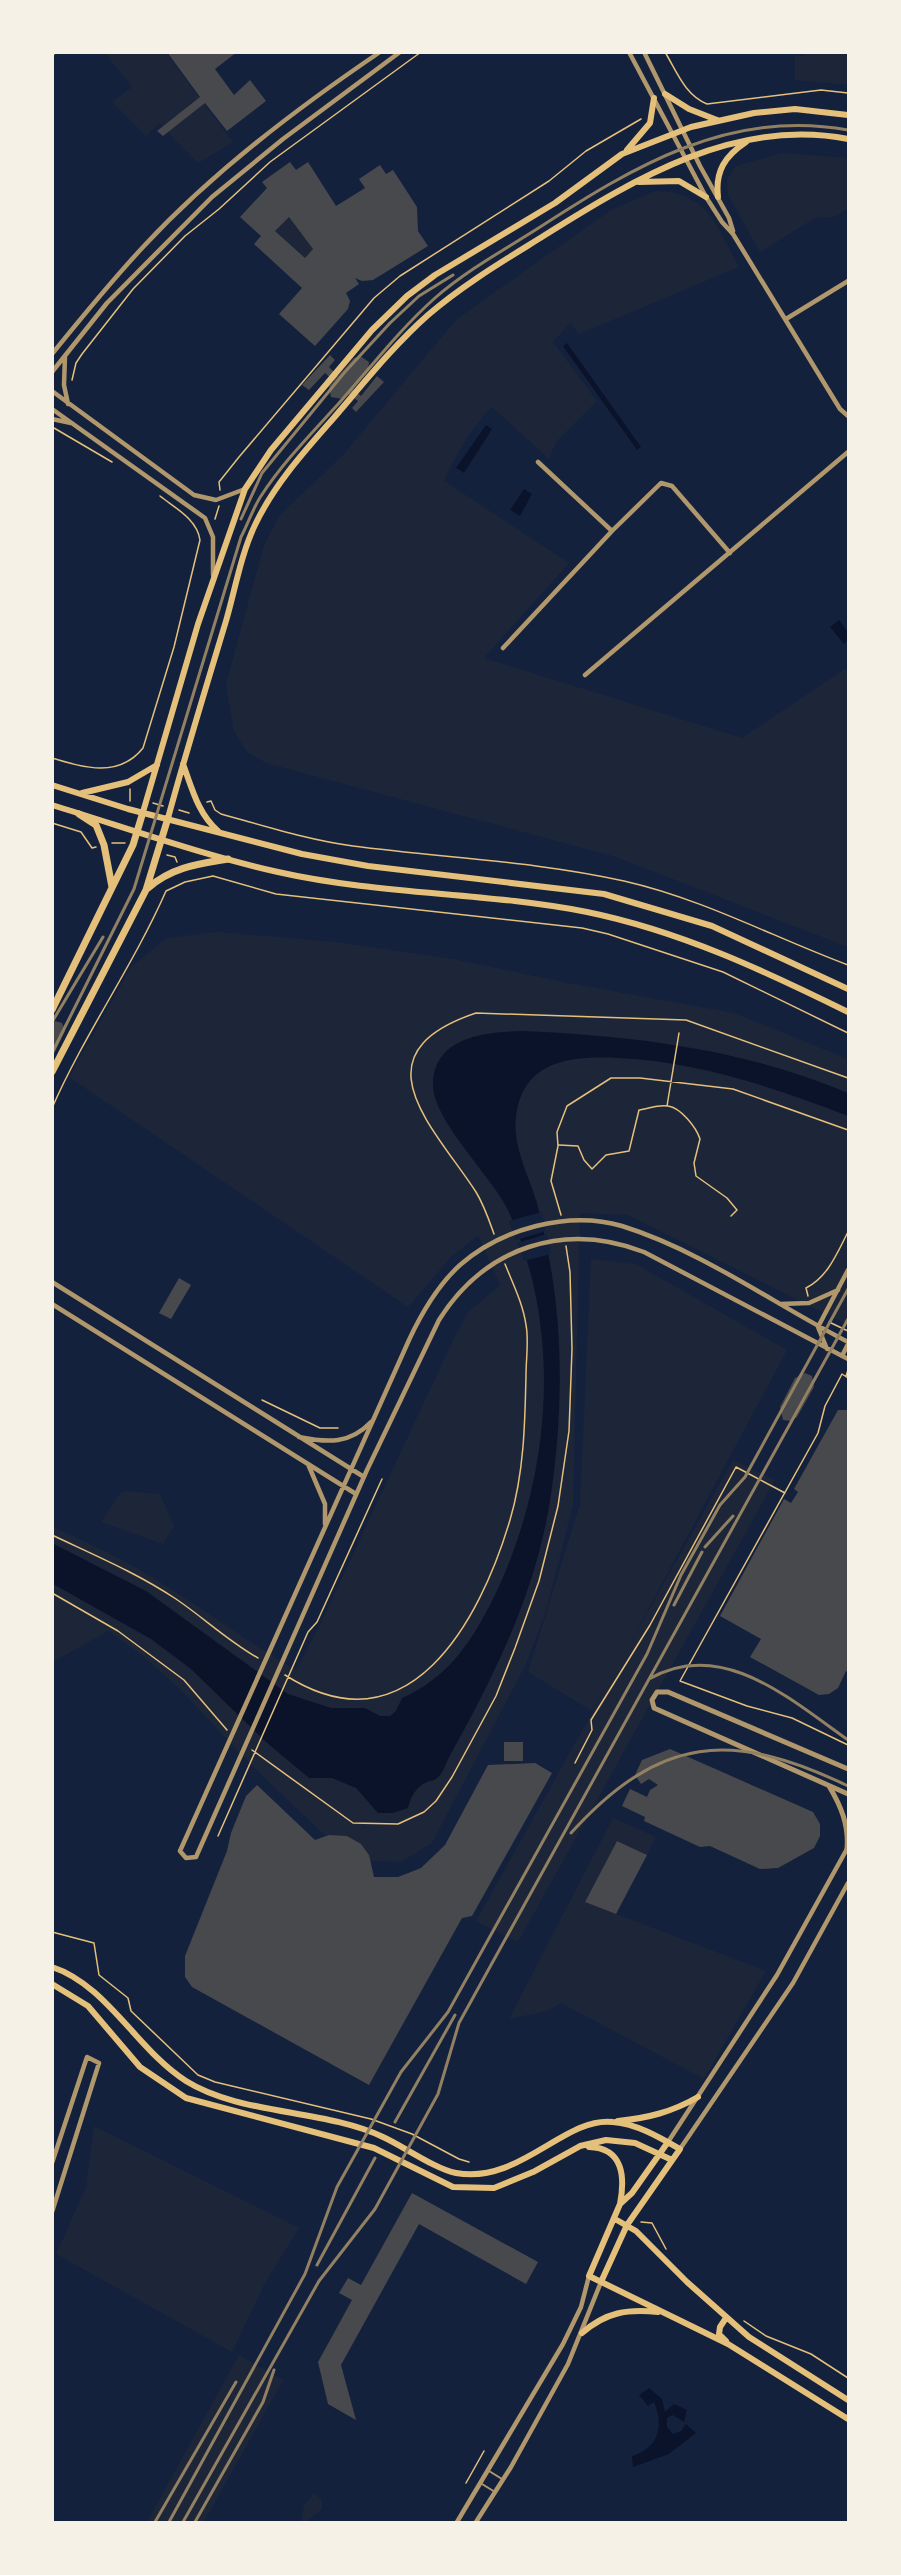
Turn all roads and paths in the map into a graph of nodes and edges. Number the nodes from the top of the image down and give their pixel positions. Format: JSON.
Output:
{"nodes":[{"id":1,"x":56,"y":52,"type":"edge"},
{"id":2,"x":380,"y":52,"type":"edge"},
{"id":3,"x":400,"y":52,"type":"edge"},
{"id":4,"x":420,"y":52,"type":"edge"},
{"id":5,"x":629,"y":52,"type":"edge"},
{"id":6,"x":644,"y":52,"type":"edge"},
{"id":7,"x":665,"y":52,"type":"edge"},
{"id":8,"x":52,"y":56,"type":"edge"},
{"id":9,"x":849,"y":93,"type":"edge"},
{"id":10,"x":665,"y":94,"type":"junction"},
{"id":11,"x":654,"y":98,"type":"junction"},
{"id":12,"x":849,"y":115,"type":"edge"},
{"id":13,"x":718,"y":120,"type":"junction"},
{"id":14,"x":682,"y":130,"type":"junction"},
{"id":15,"x":673,"y":134,"type":"junction"},
{"id":16,"x":751,"y":139,"type":"junction"},
{"id":17,"x":849,"y":139,"type":"edge"},
{"id":18,"x":622,"y":154,"type":"junction"},
{"id":19,"x":694,"y":154,"type":"junction"},
{"id":20,"x":685,"y":158,"type":"junction"},
{"id":21,"x":635,"y":182,"type":"junction"},
{"id":22,"x":718,"y":196,"type":"junction"},
{"id":23,"x":706,"y":197,"type":"junction"},
{"id":24,"x":734,"y":234,"type":"junction"},
{"id":25,"x":849,"y":281,"type":"edge"},
{"id":26,"x":99,"y":298,"type":"junction"},
{"id":27,"x":107,"y":303,"type":"junction"},
{"id":28,"x":786,"y":319,"type":"junction"},
{"id":29,"x":52,"y":354,"type":"edge"},
{"id":30,"x":65,"y":356,"type":"junction"},
{"id":31,"x":52,"y":372,"type":"edge"},
{"id":32,"x":72,"y":382,"type":"dead end"},
{"id":33,"x":52,"y":391,"type":"edge"},
{"id":34,"x":68,"y":405,"type":"junction"},
{"id":35,"x":52,"y":409,"type":"edge"},
{"id":36,"x":849,"y":416,"type":"edge"},
{"id":37,"x":52,"y":419,"type":"edge"},
{"id":38,"x":74,"y":424,"type":"junction"},
{"id":39,"x":52,"y":427,"type":"edge"},
{"id":40,"x":849,"y":452,"type":"edge"},
{"id":41,"x":538,"y":462,"type":"dead end"},
{"id":42,"x":120,"y":466,"type":"dead end"},
{"id":43,"x":219,"y":482,"type":"dead end"},
{"id":44,"x":245,"y":489,"type":"junction"},
{"id":45,"x":155,"y":492,"type":"dead end"},
{"id":46,"x":220,"y":499,"type":"junction"},
{"id":47,"x":208,"y":525,"type":"junction"},
{"id":48,"x":612,"y":531,"type":"junction"},
{"id":49,"x":730,"y":553,"type":"junction"},
{"id":50,"x":213,"y":578,"type":"junction"},
{"id":51,"x":503,"y":648,"type":"dead end"},
{"id":52,"x":585,"y":675,"type":"dead end"},
{"id":53,"x":52,"y":758,"type":"edge"},
{"id":54,"x":183,"y":763,"type":"junction"},
{"id":55,"x":158,"y":765,"type":"junction"},
{"id":56,"x":52,"y":785,"type":"edge"},
{"id":57,"x":78,"y":794,"type":"junction"},
{"id":58,"x":146,"y":801,"type":"junction"},
{"id":59,"x":211,"y":801,"type":"dead end"},
{"id":60,"x":52,"y":805,"type":"edge"},
{"id":61,"x":171,"y":808,"type":"junction"},
{"id":62,"x":143,"y":812,"type":"junction"},
{"id":63,"x":80,"y":814,"type":"junction"},
{"id":64,"x":168,"y":818,"type":"junction"},
{"id":65,"x":52,"y":823,"type":"edge"},
{"id":66,"x":186,"y":823,"type":"junction"},
{"id":67,"x":137,"y":832,"type":"junction"},
{"id":68,"x":221,"y":833,"type":"junction"},
{"id":69,"x":162,"y":839,"type":"junction"},
{"id":70,"x":179,"y":844,"type":"junction"},
{"id":71,"x":92,"y":848,"type":"dead end"},
{"id":72,"x":175,"y":857,"type":"dead end"},
{"id":73,"x":228,"y":859,"type":"junction"},
{"id":74,"x":112,"y":887,"type":"junction"},
{"id":75,"x":146,"y":890,"type":"junction"},
{"id":76,"x":849,"y":965,"type":"edge"},
{"id":77,"x":849,"y":989,"type":"edge"},
{"id":78,"x":52,"y":1010,"type":"edge"},
{"id":79,"x":849,"y":1012,"type":"edge"},
{"id":80,"x":679,"y":1033,"type":"dead end"},
{"id":81,"x":849,"y":1033,"type":"edge"},
{"id":82,"x":52,"y":1072,"type":"edge"},
{"id":83,"x":849,"y":1078,"type":"edge"},
{"id":84,"x":667,"y":1106,"type":"junction"},
{"id":85,"x":52,"y":1108,"type":"edge"},
{"id":86,"x":849,"y":1130,"type":"edge"},
{"id":87,"x":558,"y":1146,"type":"junction"},
{"id":88,"x":561,"y":1215,"type":"dead end"},
{"id":89,"x":732,"y":1216,"type":"dead end"},
{"id":90,"x":849,"y":1232,"type":"edge"},
{"id":91,"x":495,"y":1237,"type":"dead end"},
{"id":92,"x":564,"y":1238,"type":"dead end"},
{"id":93,"x":503,"y":1257,"type":"dead end"},
{"id":94,"x":849,"y":1270,"type":"edge"},
{"id":95,"x":52,"y":1282,"type":"edge"},
{"id":96,"x":806,"y":1288,"type":"dead end"},
{"id":97,"x":838,"y":1290,"type":"junction"},
{"id":98,"x":52,"y":1304,"type":"edge"},
{"id":99,"x":778,"y":1304,"type":"junction"},
{"id":100,"x":822,"y":1319,"type":"junction"},
{"id":101,"x":818,"y":1327,"type":"junction"},
{"id":102,"x":849,"y":1331,"type":"edge"},
{"id":103,"x":849,"y":1343,"type":"edge"},
{"id":104,"x":827,"y":1348,"type":"junction"},
{"id":105,"x":842,"y":1356,"type":"junction"},
{"id":106,"x":849,"y":1359,"type":"edge"},
{"id":107,"x":849,"y":1370,"type":"edge"},
{"id":108,"x":847,"y":1377,"type":"edge"},
{"id":109,"x":262,"y":1400,"type":"dead end"},
{"id":110,"x":376,"y":1417,"type":"junction"},
{"id":111,"x":338,"y":1428,"type":"dead end"},
{"id":112,"x":297,"y":1437,"type":"junction"},
{"id":113,"x":307,"y":1462,"type":"junction"},
{"id":114,"x":352,"y":1470,"type":"junction"},
{"id":115,"x":364,"y":1477,"type":"junction"},
{"id":116,"x":382,"y":1479,"type":"dead end"},
{"id":117,"x":344,"y":1486,"type":"junction"},
{"id":118,"x":785,"y":1492,"type":"junction"},
{"id":119,"x":356,"y":1494,"type":"junction"},
{"id":120,"x":325,"y":1527,"type":"junction"},
{"id":121,"x":52,"y":1535,"type":"edge"},
{"id":122,"x":52,"y":1593,"type":"edge"},
{"id":123,"x":259,"y":1658,"type":"dead end"},
{"id":124,"x":278,"y":1670,"type":"dead end"},
{"id":125,"x":234,"y":1735,"type":"dead end"},
{"id":126,"x":849,"y":1745,"type":"edge"},
{"id":127,"x":251,"y":1749,"type":"dead end"},
{"id":128,"x":849,"y":1762,"type":"edge"},
{"id":129,"x":574,"y":1763,"type":"dead end"},
{"id":130,"x":837,"y":1764,"type":"junction"},
{"id":131,"x":849,"y":1769,"type":"edge"},
{"id":132,"x":828,"y":1784,"type":"junction"},
{"id":133,"x":849,"y":1794,"type":"edge"},
{"id":134,"x":218,"y":1836,"type":"dead end"},
{"id":135,"x":848,"y":1848,"type":"edge"},
{"id":136,"x":849,"y":1883,"type":"edge"},
{"id":137,"x":52,"y":1932,"type":"edge"},
{"id":138,"x":52,"y":1967,"type":"edge"},
{"id":139,"x":52,"y":1984,"type":"edge"},
{"id":140,"x":698,"y":2097,"type":"junction"},
{"id":141,"x":611,"y":2121,"type":"junction"},
{"id":142,"x":668,"y":2142,"type":"junction"},
{"id":143,"x":580,"y":2146,"type":"junction"},
{"id":144,"x":680,"y":2149,"type":"junction"},
{"id":145,"x":660,"y":2152,"type":"junction"},
{"id":146,"x":672,"y":2160,"type":"junction"},
{"id":147,"x":469,"y":2162,"type":"dead end"},
{"id":148,"x":52,"y":2163,"type":"edge"},
{"id":149,"x":620,"y":2204,"type":"junction"},
{"id":150,"x":52,"y":2212,"type":"edge"},
{"id":151,"x":615,"y":2218,"type":"junction"},
{"id":152,"x":641,"y":2222,"type":"dead end"},
{"id":153,"x":627,"y":2225,"type":"junction"},
{"id":154,"x":669,"y":2252,"type":"dead end"},
{"id":155,"x":589,"y":2276,"type":"junction"},
{"id":156,"x":601,"y":2282,"type":"junction"},
{"id":157,"x":661,"y":2312,"type":"junction"},
{"id":158,"x":726,"y":2318,"type":"junction"},
{"id":159,"x":740,"y":2318,"type":"dead end"},
{"id":160,"x":582,"y":2333,"type":"junction"},
{"id":161,"x":728,"y":2344,"type":"junction"},
{"id":162,"x":849,"y":2378,"type":"edge"},
{"id":163,"x":849,"y":2400,"type":"edge"},
{"id":164,"x":849,"y":2419,"type":"edge"},
{"id":165,"x":484,"y":2451,"type":"dead end"},
{"id":166,"x":489,"y":2471,"type":"junction"},
{"id":167,"x":502,"y":2479,"type":"junction"},
{"id":168,"x":466,"y":2483,"type":"dead end"},
{"id":169,"x":480,"y":2484,"type":"junction"},
{"id":170,"x":495,"y":2492,"type":"junction"},
{"id":171,"x":457,"y":2523,"type":"edge"},
{"id":172,"x":476,"y":2523,"type":"edge"}],
"edges":[{"from":1,"to":8,"type":"path"},
{"from":2,"to":26,"type":"street"},
{"from":3,"to":27,"type":"street"},
{"from":4,"to":32,"type":"path"},
{"from":5,"to":11,"type":"street"},
{"from":6,"to":10,"type":"street"},
{"from":7,"to":9,"type":"path"},
{"from":10,"to":13,"type":"main road"},
{"from":10,"to":14,"type":"street"},
{"from":11,"to":15,"type":"street"},
{"from":11,"to":18,"type":"main road"},
{"from":12,"to":13,"type":"main road"},
{"from":13,"to":14,"type":"main road"},
{"from":14,"to":15,"type":"main road"},
{"from":14,"to":19,"type":"street"},
{"from":15,"to":18,"type":"main road"},
{"from":15,"to":20,"type":"street"},
{"from":16,"to":17,"type":"main road"},
{"from":16,"to":19,"type":"main road"},
{"from":16,"to":22,"type":"main road"},
{"from":18,"to":44,"type":"main road"},
{"from":19,"to":20,"type":"main road"},
{"from":19,"to":22,"type":"street"},
{"from":20,"to":21,"type":"main road"},
{"from":20,"to":23,"type":"street"},
{"from":21,"to":23,"type":"main road"},
{"from":21,"to":54,"type":"main road"},
{"from":22,"to":24,"type":"street"},
{"from":23,"to":24,"type":"street"},
{"from":24,"to":28,"type":"street"},
{"from":25,"to":28,"type":"street"},
{"from":26,"to":27,"type":"street"},
{"from":26,"to":29,"type":"street"},
{"from":27,"to":30,"type":"street"},
{"from":28,"to":36,"type":"street"},
{"from":30,"to":31,"type":"street"},
{"from":30,"to":34,"type":"street"},
{"from":33,"to":34,"type":"street"},
{"from":34,"to":46,"type":"street"},
{"from":35,"to":38,"type":"street"},
{"from":37,"to":38,"type":"street"},
{"from":38,"to":47,"type":"street"},
{"from":39,"to":42,"type":"path"},
{"from":40,"to":49,"type":"street"},
{"from":41,"to":48,"type":"street"},
{"from":43,"to":46,"type":"path"},
{"from":44,"to":46,"type":"street"},
{"from":44,"to":50,"type":"main road"},
{"from":45,"to":53,"type":"path"},
{"from":46,"to":47,"type":"path"},
{"from":47,"to":50,"type":"street"},
{"from":48,"to":49,"type":"street"},
{"from":48,"to":51,"type":"street"},
{"from":49,"to":52,"type":"street"},
{"from":50,"to":55,"type":"main road"},
{"from":54,"to":61,"type":"main road"},
{"from":54,"to":68,"type":"main road"},
{"from":55,"to":57,"type":"main road"},
{"from":55,"to":58,"type":"main road"},
{"from":56,"to":57,"type":"main road"},
{"from":57,"to":62,"type":"main road"},
{"from":58,"to":61,"type":"path"},
{"from":58,"to":62,"type":"main road"},
{"from":59,"to":76,"type":"path"},
{"from":60,"to":63,"type":"main road"},
{"from":61,"to":64,"type":"main road"},
{"from":61,"to":66,"type":"path"},
{"from":62,"to":64,"type":"main road"},
{"from":62,"to":67,"type":"main road"},
{"from":63,"to":67,"type":"main road"},
{"from":63,"to":74,"type":"main road"},
{"from":64,"to":66,"type":"main road"},
{"from":64,"to":69,"type":"main road"},
{"from":65,"to":71,"type":"path"},
{"from":66,"to":68,"type":"main road"},
{"from":67,"to":69,"type":"main road"},
{"from":67,"to":74,"type":"main road"},
{"from":68,"to":77,"type":"main road"},
{"from":69,"to":70,"type":"main road"},
{"from":69,"to":75,"type":"main road"},
{"from":70,"to":72,"type":"path"},
{"from":70,"to":73,"type":"main road"},
{"from":73,"to":75,"type":"main road"},
{"from":73,"to":79,"type":"main road"},
{"from":74,"to":78,"type":"main road"},
{"from":75,"to":82,"type":"main road"},
{"from":80,"to":84,"type":"path"},
{"from":81,"to":85,"type":"path"},
{"from":83,"to":91,"type":"path"},
{"from":84,"to":87,"type":"path"},
{"from":84,"to":89,"type":"path"},
{"from":86,"to":87,"type":"path"},
{"from":87,"to":88,"type":"path"},
{"from":90,"to":96,"type":"path"},
{"from":92,"to":127,"type":"path"},
{"from":93,"to":124,"type":"path"},
{"from":94,"to":97,"type":"street"},
{"from":95,"to":112,"type":"street"},
{"from":97,"to":99,"type":"street"},
{"from":97,"to":100,"type":"street"},
{"from":98,"to":113,"type":"street"},
{"from":99,"to":101,"type":"street"},
{"from":99,"to":110,"type":"street"},
{"from":100,"to":101,"type":"street"},
{"from":100,"to":102,"type":"path"},
{"from":101,"to":103,"type":"street"},
{"from":101,"to":104,"type":"street"},
{"from":103,"to":105,"type":"street"},
{"from":104,"to":105,"type":"street"},
{"from":104,"to":115,"type":"street"},
{"from":105,"to":106,"type":"street"},
{"from":107,"to":108,"type":"path"},
{"from":108,"to":118,"type":"path"},
{"from":109,"to":111,"type":"path"},
{"from":110,"to":112,"type":"street"},
{"from":110,"to":114,"type":"street"},
{"from":112,"to":114,"type":"street"},
{"from":113,"to":117,"type":"street"},
{"from":113,"to":120,"type":"street"},
{"from":114,"to":115,"type":"street"},
{"from":114,"to":117,"type":"street"},
{"from":115,"to":119,"type":"street"},
{"from":116,"to":134,"type":"path"},
{"from":117,"to":119,"type":"street"},
{"from":117,"to":120,"type":"street"},
{"from":118,"to":126,"type":"path"},
{"from":118,"to":129,"type":"path"},
{"from":119,"to":120,"type":"street"},
{"from":121,"to":123,"type":"path"},
{"from":122,"to":125,"type":"path"},
{"from":128,"to":130,"type":"street"},
{"from":130,"to":131,"type":"street"},
{"from":130,"to":132,"type":"street"},
{"from":132,"to":133,"type":"street"},
{"from":132,"to":135,"type":"street"},
{"from":135,"to":140,"type":"street"},
{"from":136,"to":144,"type":"street"},
{"from":137,"to":147,"type":"path"},
{"from":138,"to":141,"type":"main road"},
{"from":139,"to":143,"type":"main road"},
{"from":140,"to":141,"type":"main road"},
{"from":140,"to":142,"type":"street"},
{"from":141,"to":142,"type":"main road"},
{"from":142,"to":144,"type":"main road"},
{"from":142,"to":145,"type":"main road"},
{"from":143,"to":145,"type":"main road"},
{"from":143,"to":149,"type":"main road"},
{"from":144,"to":146,"type":"main road"},
{"from":145,"to":146,"type":"main road"},
{"from":145,"to":149,"type":"main road"},
{"from":146,"to":153,"type":"main road"},
{"from":148,"to":150,"type":"street"},
{"from":149,"to":151,"type":"main road"},
{"from":151,"to":153,"type":"main road"},
{"from":151,"to":155,"type":"main road"},
{"from":152,"to":154,"type":"path"},
{"from":153,"to":156,"type":"main road"},
{"from":153,"to":158,"type":"main road"},
{"from":155,"to":156,"type":"main road"},
{"from":155,"to":166,"type":"street"},
{"from":156,"to":157,"type":"main road"},
{"from":156,"to":160,"type":"street"},
{"from":157,"to":160,"type":"main road"},
{"from":157,"to":161,"type":"main road"},
{"from":158,"to":161,"type":"main road"},
{"from":158,"to":163,"type":"main road"},
{"from":159,"to":162,"type":"path"},
{"from":160,"to":167,"type":"street"},
{"from":161,"to":164,"type":"main road"},
{"from":165,"to":168,"type":"path"},
{"from":166,"to":167,"type":"lane"},
{"from":166,"to":169,"type":"street"},
{"from":167,"to":170,"type":"street"},
{"from":169,"to":170,"type":"lane"},
{"from":169,"to":171,"type":"street"},
{"from":170,"to":172,"type":"street"}]}
